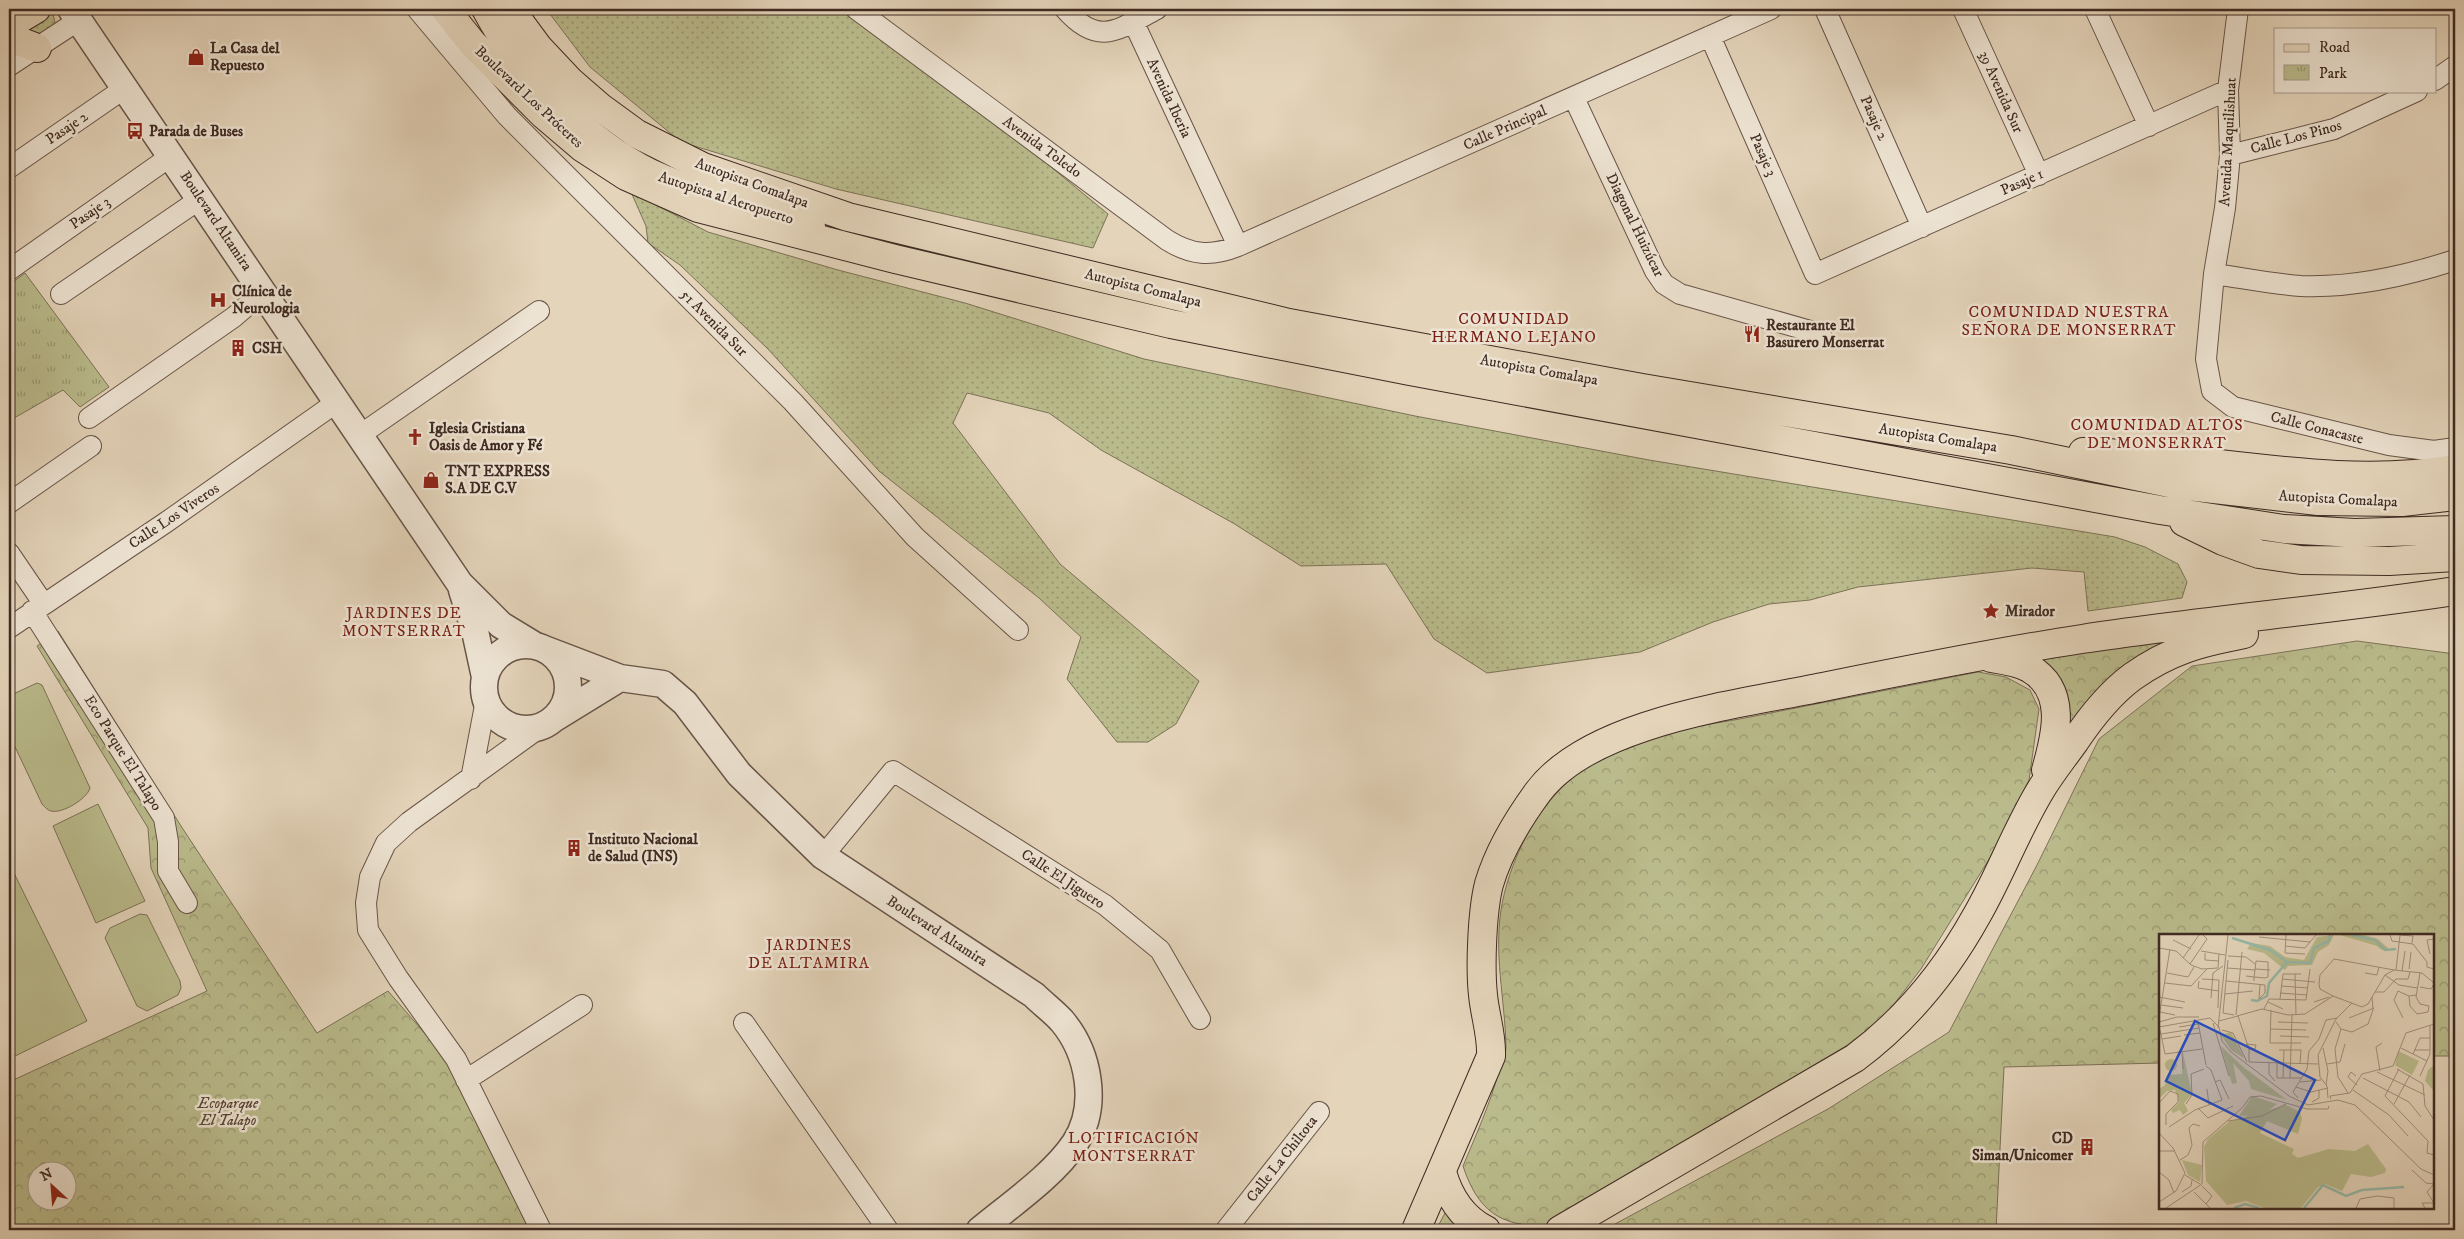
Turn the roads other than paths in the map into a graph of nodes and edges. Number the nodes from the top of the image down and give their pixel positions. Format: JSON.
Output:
{"nodes":[{"id":1,"x":36,"y":9,"type":"edge"},
{"id":2,"x":417,"y":9,"type":"edge"},
{"id":3,"x":445,"y":9,"type":"edge"},
{"id":4,"x":486,"y":9,"type":"edge"},
{"id":5,"x":856,"y":9,"type":"edge"},
{"id":6,"x":1065,"y":9,"type":"edge"},
{"id":7,"x":1157,"y":9,"type":"edge"},
{"id":8,"x":1771,"y":9,"type":"edge"},
{"id":9,"x":1825,"y":9,"type":"edge"},
{"id":10,"x":1963,"y":9,"type":"edge"},
{"id":11,"x":2095,"y":9,"type":"edge"},
{"id":12,"x":2238,"y":9,"type":"edge"},
{"id":13,"x":512,"y":12,"type":"edge"},
{"id":14,"x":75,"y":14,"type":"edge"},
{"id":15,"x":1133,"y":22,"type":"junction"},
{"id":16,"x":9,"y":25,"type":"edge"},
{"id":17,"x":1710,"y":36,"type":"junction"},
{"id":18,"x":9,"y":42,"type":"edge"},
{"id":19,"x":37,"y":48,"type":"junction"},
{"id":20,"x":9,"y":66,"type":"edge"},
{"id":21,"x":2455,"y":66,"type":"edge"},
{"id":22,"x":2436,"y":79,"type":"edge"},
{"id":23,"x":125,"y":88,"type":"junction"},
{"id":24,"x":2228,"y":90,"type":"junction"},
{"id":25,"x":2415,"y":92,"type":"edge"},
{"id":26,"x":1574,"y":98,"type":"junction"},
{"id":27,"x":2149,"y":126,"type":"junction"},
{"id":28,"x":2230,"y":155,"type":"junction"},
{"id":29,"x":171,"y":156,"type":"junction"},
{"id":30,"x":9,"y":168,"type":"edge"},
{"id":31,"x":2039,"y":175,"type":"junction"},
{"id":32,"x":200,"y":199,"type":"junction"},
{"id":33,"x":1922,"y":226,"type":"junction"},
{"id":34,"x":1238,"y":246,"type":"junction"},
{"id":35,"x":851,"y":247,"type":"junction"},
{"id":36,"x":2455,"y":260,"type":"edge"},
{"id":37,"x":9,"y":270,"type":"edge"},
{"id":38,"x":1815,"y":274,"type":"joint"},
{"id":39,"x":2214,"y":274,"type":"junction"},
{"id":40,"x":263,"y":292,"type":"junction"},
{"id":41,"x":61,"y":294,"type":"dead end"},
{"id":42,"x":539,"y":311,"type":"dead end"},
{"id":43,"x":1821,"y":334,"type":"dead end"},
{"id":44,"x":337,"y":402,"type":"junction"},
{"id":45,"x":89,"y":418,"type":"dead end"},
{"id":46,"x":360,"y":435,"type":"junction"},
{"id":47,"x":91,"y":446,"type":"dead end"},
{"id":48,"x":2455,"y":448,"type":"edge"},
{"id":49,"x":2011,"y":450,"type":"junction"},
{"id":50,"x":2455,"y":469,"type":"edge"},
{"id":51,"x":2455,"y":496,"type":"edge"},
{"id":52,"x":9,"y":503,"type":"edge"},
{"id":53,"x":2160,"y":510,"type":"junction"},
{"id":54,"x":2455,"y":530,"type":"edge"},
{"id":55,"x":9,"y":553,"type":"edge"},
{"id":56,"x":2455,"y":556,"type":"edge"},
{"id":57,"x":460,"y":584,"type":"junction"},
{"id":58,"x":2455,"y":591,"type":"edge"},
{"id":59,"x":38,"y":607,"type":"junction"},
{"id":60,"x":2455,"y":610,"type":"edge"},
{"id":61,"x":9,"y":628,"type":"edge"},
{"id":62,"x":1018,"y":630,"type":"dead end"},
{"id":63,"x":540,"y":647,"type":"junction"},
{"id":64,"x":1980,"y":655,"type":"junction"},
{"id":65,"x":620,"y":678,"type":"junction"},
{"id":66,"x":485,"y":689,"type":"junction"},
{"id":67,"x":547,"y":723,"type":"junction"},
{"id":68,"x":471,"y":779,"type":"junction"},
{"id":69,"x":2040,"y":790,"type":"junction"},
{"id":70,"x":823,"y":856,"type":"junction"},
{"id":71,"x":187,"y":903,"type":"dead end"},
{"id":72,"x":582,"y":1005,"type":"dead end"},
{"id":73,"x":1200,"y":1019,"type":"dead end"},
{"id":74,"x":744,"y":1023,"type":"dead end"},
{"id":75,"x":466,"y":1080,"type":"junction"},
{"id":76,"x":1319,"y":1112,"type":"dead end"},
{"id":77,"x":1442,"y":1172,"type":"junction"},
{"id":78,"x":541,"y":1230,"type":"edge"},
{"id":79,"x":888,"y":1230,"type":"edge"},
{"id":80,"x":980,"y":1230,"type":"edge"},
{"id":81,"x":1226,"y":1230,"type":"edge"},
{"id":82,"x":1416,"y":1230,"type":"edge"},
{"id":83,"x":1486,"y":1230,"type":"edge"},
{"id":84,"x":1560,"y":1230,"type":"edge"}],
"edges":[{"from":1,"to":16,"type":"main road"},
{"from":2,"to":62,"type":"street","name":"51 Avenida Sur"},
{"from":3,"to":35,"type":"main road","name":"Boulevard Los Próceres"},
{"from":4,"to":35,"type":"main road","name":"Autopista al Aeropuerto"},
{"from":5,"to":34,"type":"street","name":"Avenida Toledo"},
{"from":6,"to":15,"type":"street"},
{"from":7,"to":15,"type":"street"},
{"from":8,"to":17,"type":"street","name":"Calle Principal"},
{"from":9,"to":33,"type":"street","name":"Pasaje 2"},
{"from":10,"to":31,"type":"street","name":"39 Avenida Sur"},
{"from":11,"to":27,"type":"street"},
{"from":12,"to":24,"type":"street","name":"Avenida Maquilishuat"},
{"from":13,"to":49,"type":"main road","name":"Autopista Comalapa"},
{"from":14,"to":19,"type":"street"},
{"from":14,"to":23,"type":"street","name":"Boulevard Altamira"},
{"from":15,"to":34,"type":"street","name":"Avenida Iberia"},
{"from":17,"to":26,"type":"street","name":"Calle Principal"},
{"from":17,"to":38,"type":"street","name":"Pasaje 3"},
{"from":18,"to":19,"type":"main road"},
{"from":19,"to":20,"type":"street"},
{"from":21,"to":22,"type":"street"},
{"from":23,"to":29,"type":"street","name":"Boulevard Altamira"},
{"from":23,"to":30,"type":"street","name":"Pasaje 2"},
{"from":24,"to":27,"type":"street","name":"Pasaje 1"},
{"from":24,"to":28,"type":"street","name":"Avenida Maquilishuat"},
{"from":25,"to":28,"type":"street","name":"Calle Los Pinos"},
{"from":26,"to":34,"type":"street","name":"Calle Principal"},
{"from":26,"to":43,"type":"street","name":"Diagonal Huizúcar"},
{"from":27,"to":31,"type":"street","name":"Pasaje 1"},
{"from":28,"to":39,"type":"street","name":"Avenida Maquilishuat"},
{"from":29,"to":32,"type":"street","name":"Boulevard Altamira"},
{"from":29,"to":37,"type":"street","name":"Pasaje 3"},
{"from":31,"to":33,"type":"street","name":"Pasaje 1"},
{"from":32,"to":40,"type":"street","name":"Boulevard Altamira"},
{"from":32,"to":41,"type":"street"},
{"from":33,"to":38,"type":"street","name":"Pasaje 1"},
{"from":35,"to":53,"type":"main road","name":"Autopista Comalapa"},
{"from":36,"to":39,"type":"street"},
{"from":39,"to":48,"type":"street","name":"Calle Conacaste"},
{"from":40,"to":44,"type":"street","name":"Boulevard Altamira"},
{"from":40,"to":45,"type":"street"},
{"from":42,"to":46,"type":"street"},
{"from":44,"to":46,"type":"street","name":"Boulevard Altamira"},
{"from":44,"to":59,"type":"street","name":"Calle Los Viveros"},
{"from":46,"to":57,"type":"street","name":"Boulevard Altamira"},
{"from":47,"to":52,"type":"street"},
{"from":49,"to":50,"type":"main road"},
{"from":49,"to":51,"type":"main road","name":"Autopista Comalapa"},
{"from":53,"to":54,"type":"main road","name":"Autopista Comalapa"},
{"from":53,"to":56,"type":"main road"},
{"from":55,"to":59,"type":"street","name":"Eco Parque El Talapo"},
{"from":57,"to":63,"type":"street","name":"Boulevard Altamira"},
{"from":57,"to":66,"type":"street","name":"Boulevard Altamira"},
{"from":58,"to":64,"type":"main road"},
{"from":59,"to":61,"type":"street","name":"Calle Los Viveros"},
{"from":59,"to":71,"type":"street","name":"Eco Parque El Talapo"},
{"from":60,"to":69,"type":"main road"},
{"from":63,"to":65,"type":"street","name":"Boulevard Altamira"},
{"from":63,"to":66,"type":"street"},
{"from":63,"to":67,"type":"street"},
{"from":64,"to":69,"type":"main road"},
{"from":64,"to":77,"type":"main road"},
{"from":65,"to":67,"type":"street"},
{"from":65,"to":70,"type":"street","name":"Boulevard Altamira"},
{"from":66,"to":67,"type":"street"},
{"from":66,"to":68,"type":"street"},
{"from":67,"to":68,"type":"street"},
{"from":68,"to":75,"type":"street"},
{"from":69,"to":84,"type":"main road"},
{"from":70,"to":73,"type":"street","name":"Calle El Jiguero"},
{"from":70,"to":80,"type":"street","name":"Boulevard Altamira"},
{"from":72,"to":75,"type":"street"},
{"from":74,"to":79,"type":"street"},
{"from":75,"to":78,"type":"street"},
{"from":76,"to":81,"type":"street","name":"Calle La Chiltota"},
{"from":77,"to":82,"type":"main road"},
{"from":77,"to":83,"type":"main road"}]}
